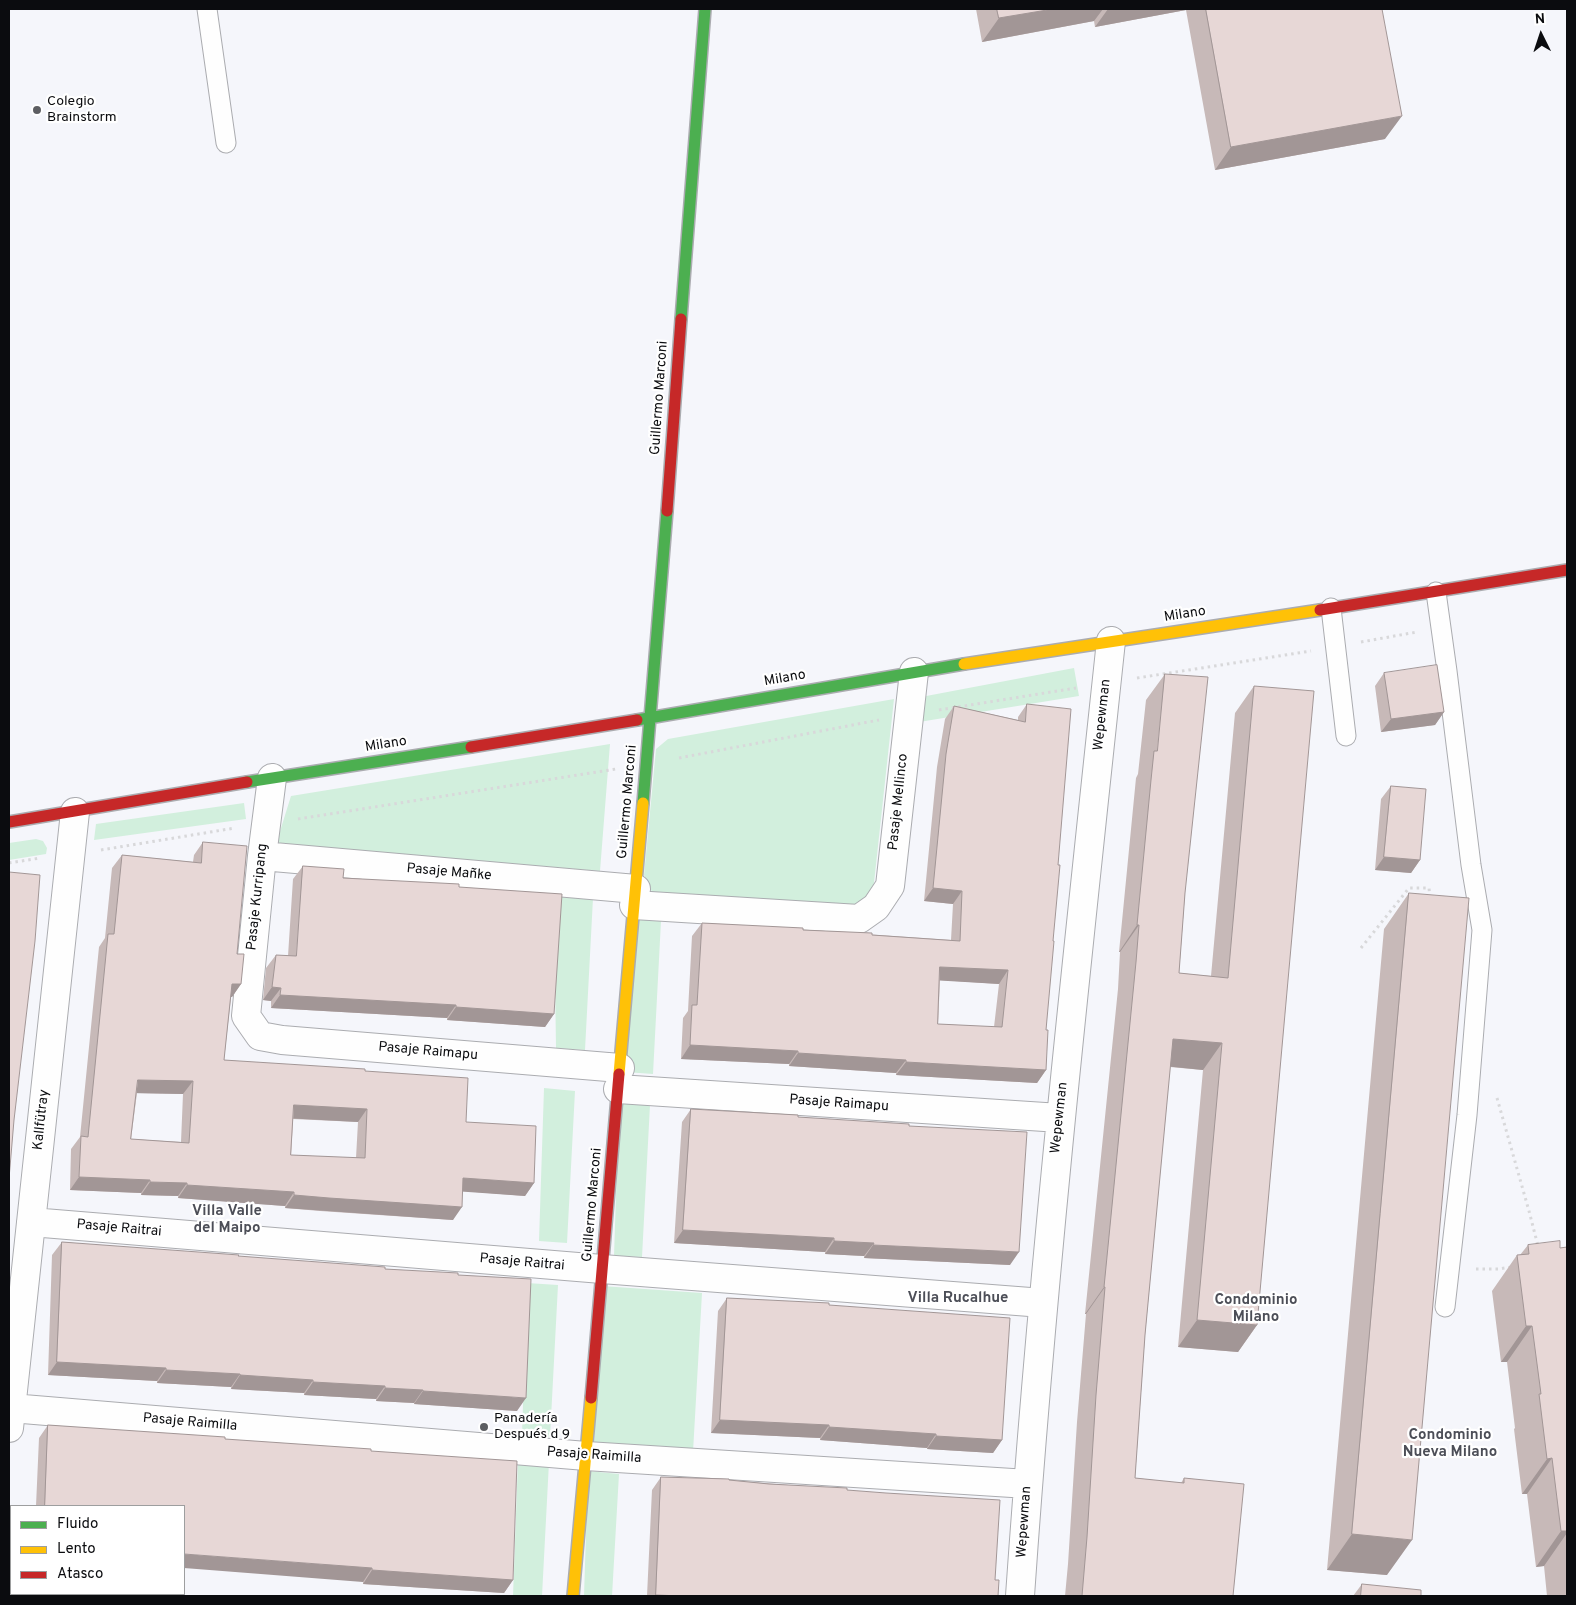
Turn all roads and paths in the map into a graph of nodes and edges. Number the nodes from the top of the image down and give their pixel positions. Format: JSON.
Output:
{"nodes":[{"id":1,"x":207,"y":9,"type":"edge"},
{"id":2,"x":705,"y":9,"type":"edge"},
{"id":3,"x":226,"y":143,"type":"dead end"},
{"id":4,"x":1567,"y":570,"type":"edge"},
{"id":5,"x":1436,"y":592,"type":"junction"},
{"id":6,"x":1331,"y":608,"type":"junction"},
{"id":7,"x":1441,"y":628,"type":"junction"},
{"id":8,"x":1111,"y":641,"type":"junction"},
{"id":9,"x":1335,"y":647,"type":"junction"},
{"id":10,"x":914,"y":672,"type":"junction"},
{"id":11,"x":1106,"y":683,"type":"junction"},
{"id":12,"x":909,"y":714,"type":"junction"},
{"id":13,"x":651,"y":718,"type":"junction"},
{"id":14,"x":1346,"y":736,"type":"dead end"},
{"id":15,"x":647,"y":764,"type":"junction"},
{"id":16,"x":272,"y":778,"type":"junction"},
{"id":17,"x":75,"y":812,"type":"junction"},
{"id":18,"x":9,"y":822,"type":"edge"},
{"id":19,"x":266,"y":824,"type":"junction"},
{"id":20,"x":71,"y":854,"type":"junction"},
{"id":21,"x":262,"y":856,"type":"junction"},
{"id":22,"x":9,"y":863,"type":"edge"},
{"id":23,"x":635,"y":897,"type":"junction"},
{"id":24,"x":859,"y":919,"type":"joint"},
{"id":25,"x":246,"y":1016,"type":"joint"},
{"id":26,"x":619,"y":1079,"type":"junction"},
{"id":27,"x":1060,"y":1118,"type":"junction"},
{"id":28,"x":31,"y":1222,"type":"junction"},
{"id":29,"x":1450,"y":1264,"type":"junction"},
{"id":30,"x":1518,"y":1266,"type":"edge"},
{"id":31,"x":602,"y":1269,"type":"junction"},
{"id":32,"x":1043,"y":1303,"type":"junction"},
{"id":33,"x":1445,"y":1307,"type":"dead end"},
{"id":34,"x":10,"y":1418,"type":"edge"},
{"id":35,"x":586,"y":1456,"type":"junction"},
{"id":36,"x":1028,"y":1484,"type":"junction"},
{"id":37,"x":56,"y":1595,"type":"edge"},
{"id":38,"x":73,"y":1596,"type":"edge"},
{"id":39,"x":574,"y":1596,"type":"edge"},
{"id":40,"x":1020,"y":1596,"type":"edge"}],
"edges":[{"from":1,"to":3,"type":"lane"},
{"from":2,"to":13,"type":"street","name":"Guillermo Marconi"},
{"from":4,"to":5,"type":"street","name":"Milano"},
{"from":5,"to":6,"type":"street","name":"Milano"},
{"from":5,"to":7,"type":"lane"},
{"from":6,"to":8,"type":"street","name":"Milano"},
{"from":6,"to":9,"type":"lane"},
{"from":7,"to":9,"type":"path"},
{"from":7,"to":29,"type":"lane"},
{"from":8,"to":10,"type":"street","name":"Milano"},
{"from":8,"to":11,"type":"street","name":"Wepewman"},
{"from":9,"to":11,"type":"path"},
{"from":9,"to":14,"type":"lane"},
{"from":10,"to":12,"type":"street","name":"Pasaje Mellinco"},
{"from":10,"to":13,"type":"street","name":"Milano"},
{"from":11,"to":12,"type":"path"},
{"from":11,"to":27,"type":"street","name":"Wepewman"},
{"from":12,"to":15,"type":"path"},
{"from":12,"to":24,"type":"street","name":"Pasaje Mellinco"},
{"from":13,"to":15,"type":"street","name":"Guillermo Marconi"},
{"from":13,"to":16,"type":"street","name":"Milano"},
{"from":15,"to":19,"type":"path"},
{"from":15,"to":23,"type":"street","name":"Guillermo Marconi"},
{"from":16,"to":17,"type":"street","name":"Milano"},
{"from":16,"to":19,"type":"street","name":"Pasaje Kurripang"},
{"from":17,"to":18,"type":"street","name":"Milano"},
{"from":17,"to":20,"type":"street","name":"Kallfütray"},
{"from":19,"to":20,"type":"path"},
{"from":19,"to":21,"type":"street","name":"Pasaje Kurripang"},
{"from":20,"to":22,"type":"path"},
{"from":20,"to":28,"type":"street","name":"Kallfütray"},
{"from":21,"to":23,"type":"street","name":"Pasaje Mañke"},
{"from":21,"to":25,"type":"street","name":"Pasaje Kurripang"},
{"from":23,"to":24,"type":"street","name":"Pasaje Mañke"},
{"from":23,"to":26,"type":"street","name":"Guillermo Marconi"},
{"from":25,"to":26,"type":"street","name":"Pasaje Raimapu"},
{"from":26,"to":27,"type":"street","name":"Pasaje Raimapu"},
{"from":26,"to":31,"type":"street","name":"Guillermo Marconi"},
{"from":27,"to":32,"type":"street","name":"Wepewman"},
{"from":28,"to":31,"type":"street","name":"Pasaje Raitrai"},
{"from":28,"to":34,"type":"street","name":"Kallfütray"},
{"from":29,"to":30,"type":"path"},
{"from":29,"to":33,"type":"lane"},
{"from":31,"to":32,"type":"street","name":"Pasaje Raitrai"},
{"from":31,"to":35,"type":"street","name":"Guillermo Marconi"},
{"from":32,"to":36,"type":"street","name":"Wepewman"},
{"from":34,"to":35,"type":"street","name":"Pasaje Raimilla"},
{"from":35,"to":36,"type":"street","name":"Pasaje Raimilla"},
{"from":35,"to":39,"type":"street","name":"Guillermo Marconi"},
{"from":36,"to":40,"type":"street","name":"Wepewman"},
{"from":37,"to":38,"type":"street"}]}
